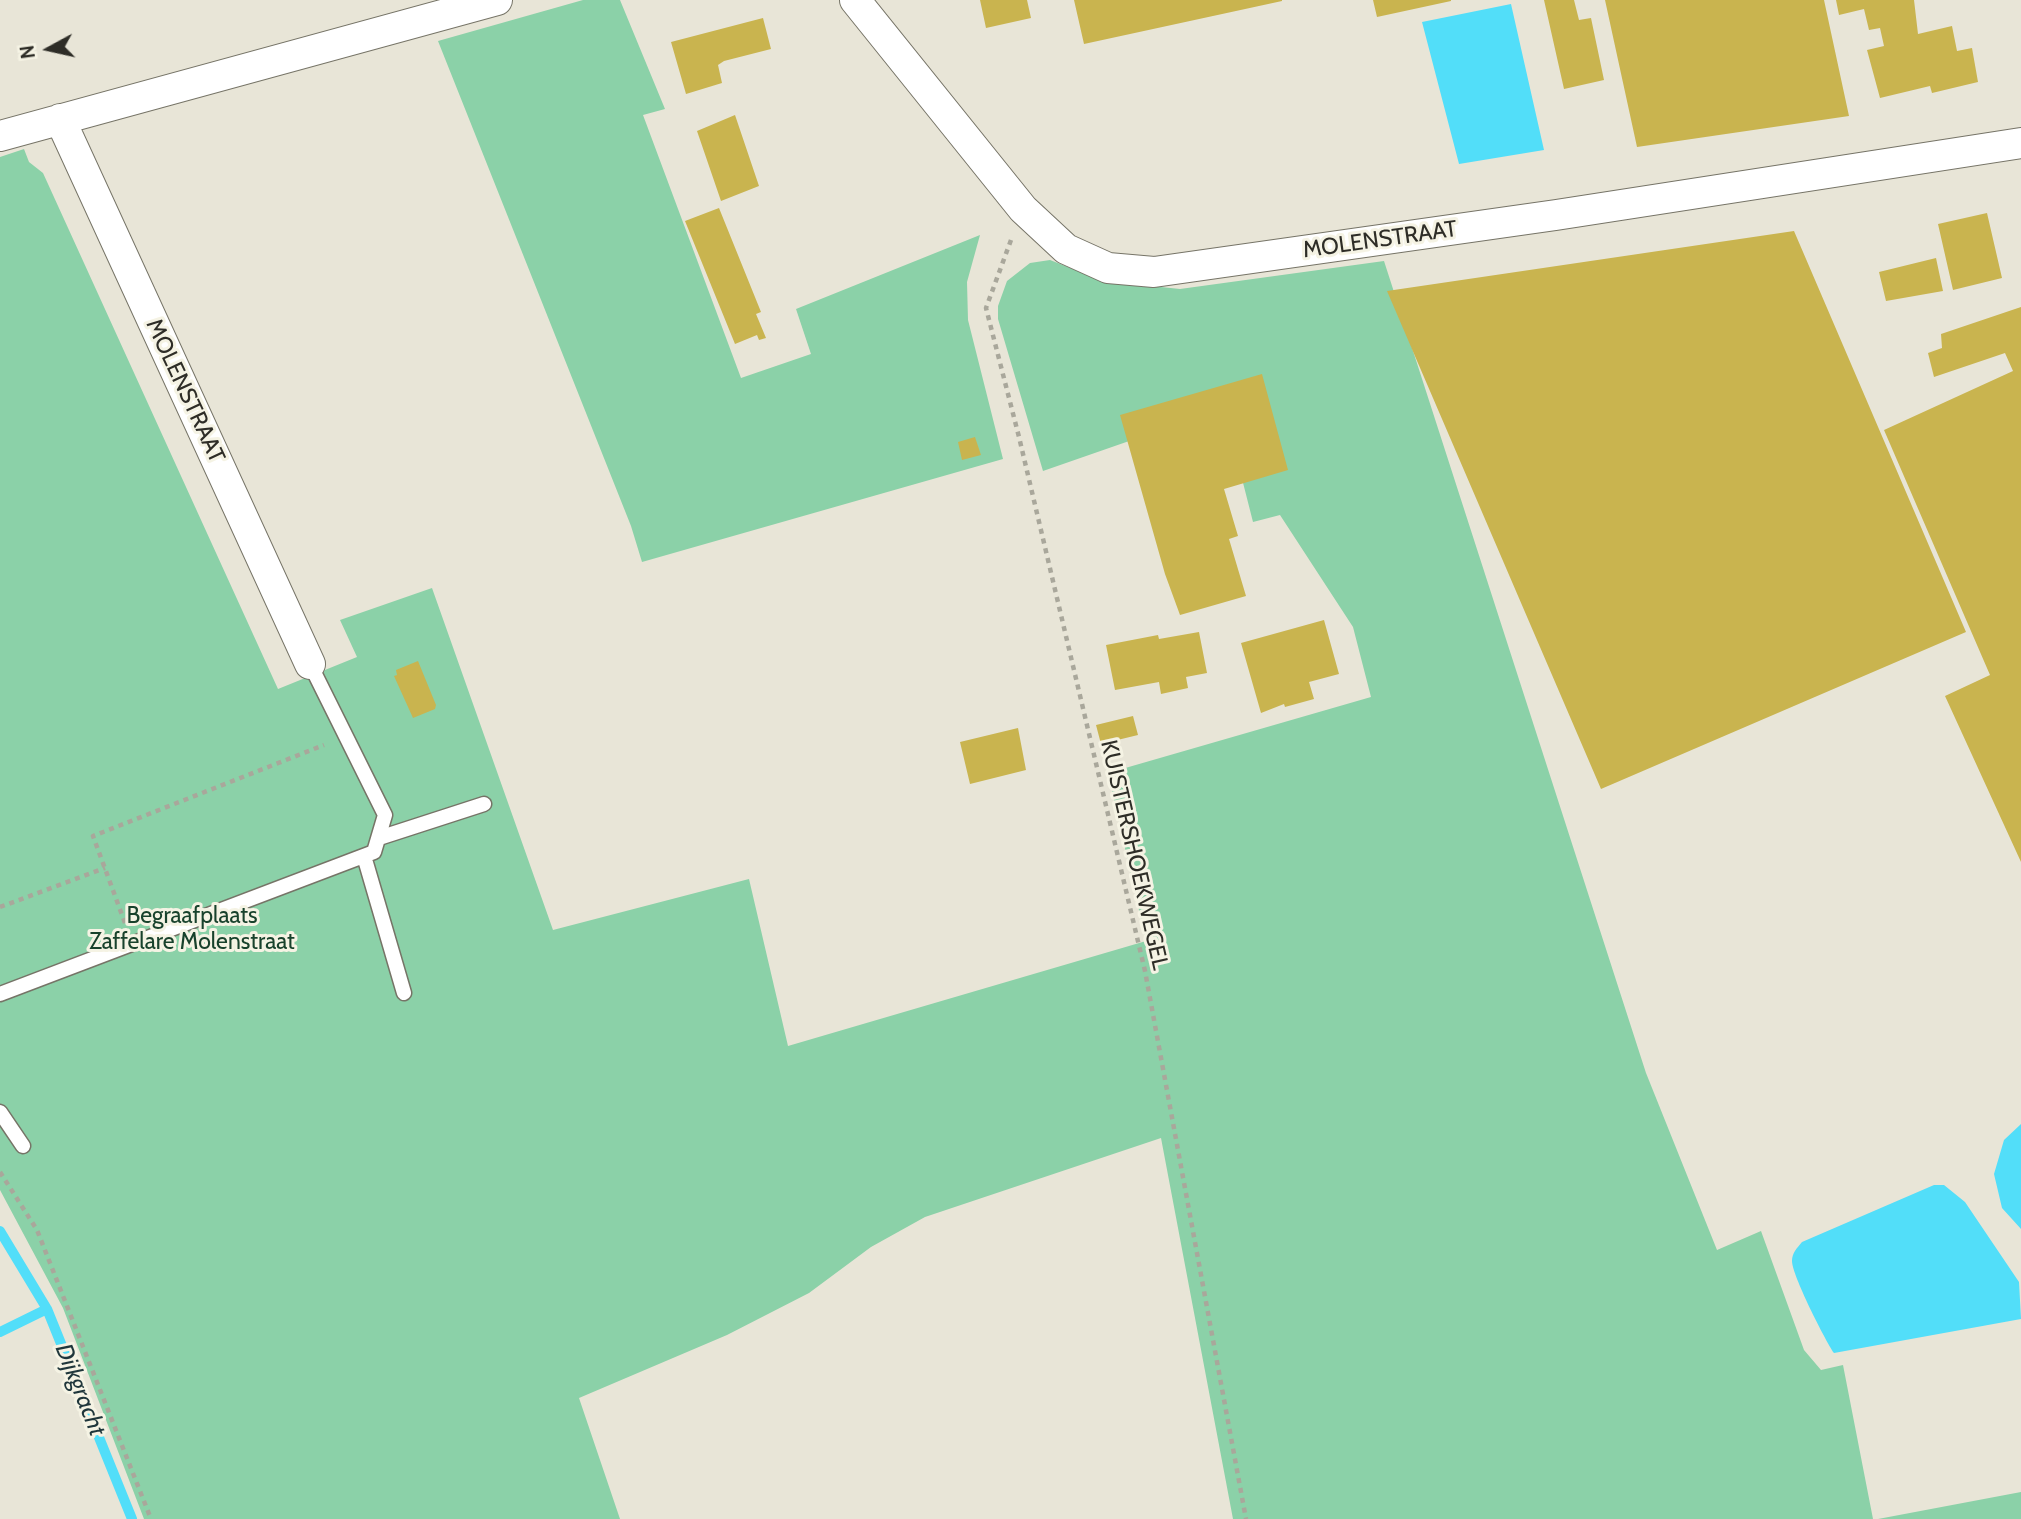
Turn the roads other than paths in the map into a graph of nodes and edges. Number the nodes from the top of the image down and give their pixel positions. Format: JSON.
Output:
{"nodes":[{"id":1,"x":497,"y":0,"type":"edge"},
{"id":2,"x":855,"y":0,"type":"edge"},
{"id":3,"x":60,"y":119,"type":"junction"},
{"id":4,"x":0,"y":135,"type":"edge"},
{"id":5,"x":2021,"y":143,"type":"edge"},
{"id":6,"x":310,"y":664,"type":"joint"},
{"id":7,"x":484,"y":804,"type":"dead end"},
{"id":8,"x":379,"y":838,"type":"junction"},
{"id":9,"x":364,"y":856,"type":"junction"},
{"id":10,"x":0,"y":993,"type":"edge"},
{"id":11,"x":404,"y":993,"type":"dead end"},
{"id":12,"x":0,"y":1112,"type":"edge"},
{"id":13,"x":23,"y":1146,"type":"dead end"}],
"edges":[{"from":1,"to":3,"type":"street"},
{"from":2,"to":5,"type":"street","name":"MOLENSTRAAT"},
{"from":3,"to":4,"type":"street"},
{"from":3,"to":6,"type":"street","name":"MOLENSTRAAT"},
{"from":6,"to":8,"type":"lane"},
{"from":7,"to":8,"type":"lane"},
{"from":8,"to":9,"type":"lane"},
{"from":9,"to":10,"type":"lane"},
{"from":9,"to":11,"type":"lane"},
{"from":12,"to":13,"type":"lane"}]}
